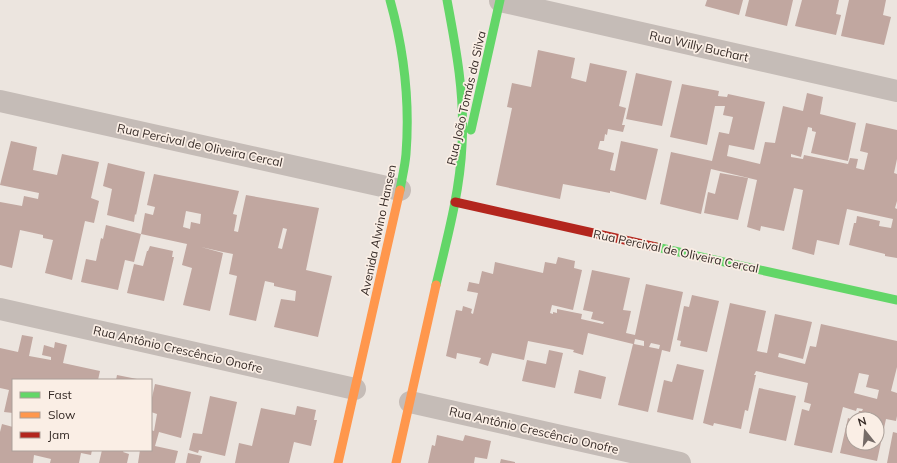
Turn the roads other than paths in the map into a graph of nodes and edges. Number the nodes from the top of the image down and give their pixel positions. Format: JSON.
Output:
{"nodes":[{"id":1,"x":390,"y":0,"type":"edge"},
{"id":2,"x":447,"y":0,"type":"edge"},
{"id":3,"x":499,"y":0,"type":"edge"},
{"id":4,"x":897,"y":91,"type":"edge"},
{"id":5,"x":0,"y":101,"type":"edge"},
{"id":6,"x":400,"y":190,"type":"junction"},
{"id":7,"x":455,"y":202,"type":"junction"},
{"id":8,"x":897,"y":300,"type":"edge"},
{"id":9,"x":0,"y":309,"type":"edge"},
{"id":10,"x":355,"y":389,"type":"junction"},
{"id":11,"x":410,"y":402,"type":"junction"},
{"id":12,"x":338,"y":463,"type":"edge"},
{"id":13,"x":396,"y":463,"type":"edge"},
{"id":14,"x":680,"y":463,"type":"edge"}],
"edges":[{"from":1,"to":6,"type":"street","name":"Avenida Alwino Hansen"},
{"from":2,"to":7,"type":"street"},
{"from":3,"to":4,"type":"street","name":"Rua Willy Buchart"},
{"from":3,"to":7,"type":"street","name":"Rua João Tomás da Silva"},
{"from":5,"to":6,"type":"street","name":"Rua Percival de Oliveira Cercal"},
{"from":6,"to":10,"type":"street","name":"Avenida Alwino Hansen"},
{"from":7,"to":8,"type":"street","name":"Rua Percival de Oliveira Cercal"},
{"from":7,"to":11,"type":"street"},
{"from":9,"to":10,"type":"street","name":"Rua Antônio Crescêncio Onofre"},
{"from":10,"to":12,"type":"street","name":"Avenida Alwino Hansen"},
{"from":11,"to":13,"type":"street"},
{"from":11,"to":14,"type":"street","name":"Rua Antônio Crescêncio Onofre"}]}
